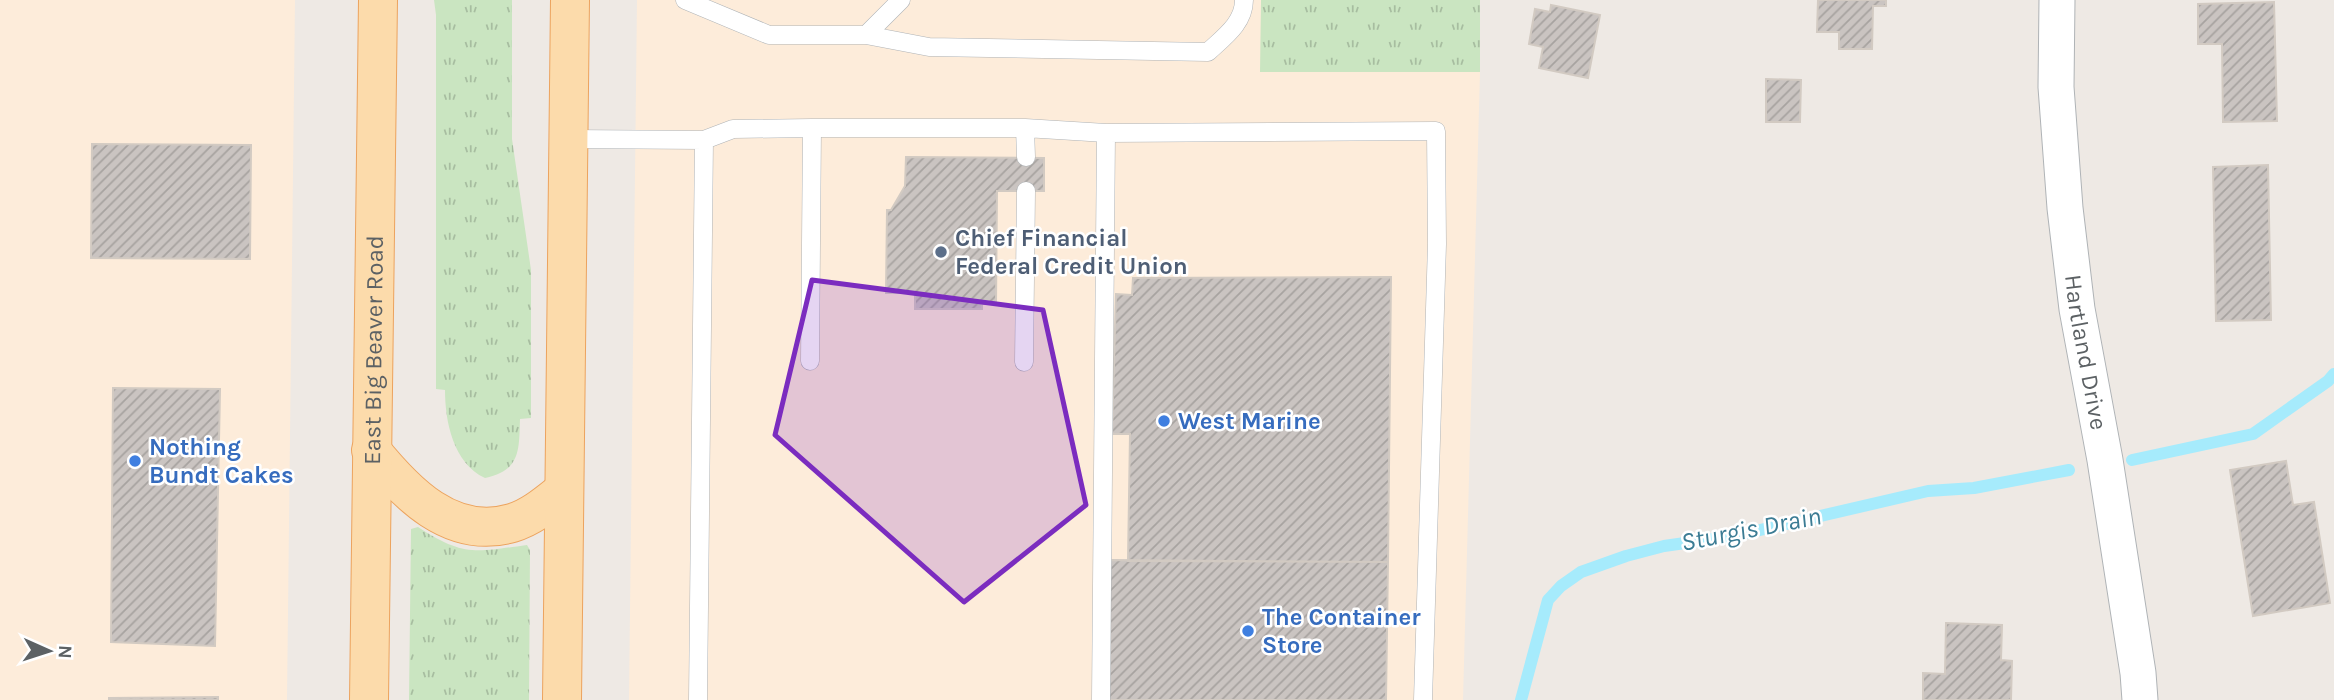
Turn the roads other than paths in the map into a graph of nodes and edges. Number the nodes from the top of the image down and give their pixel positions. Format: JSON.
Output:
{"nodes":[{"id":1,"x":378,"y":0,"type":"edge"},
{"id":2,"x":569,"y":0,"type":"edge"},
{"id":3,"x":901,"y":0,"type":"edge"},
{"id":4,"x":1244,"y":0,"type":"edge"},
{"id":5,"x":2057,"y":0,"type":"edge"},
{"id":6,"x":700,"y":2,"type":"edge"},
{"id":7,"x":866,"y":35,"type":"junction"},
{"id":8,"x":813,"y":128,"type":"junction"},
{"id":9,"x":1025,"y":128,"type":"junction"},
{"id":10,"x":1106,"y":132,"type":"junction"},
{"id":11,"x":568,"y":139,"type":"junction"},
{"id":12,"x":704,"y":140,"type":"junction"},
{"id":13,"x":1026,"y":157,"type":"dead end"},
{"id":14,"x":1026,"y":191,"type":"dead end"},
{"id":15,"x":810,"y":360,"type":"dead end"},
{"id":16,"x":1024,"y":362,"type":"dead end"},
{"id":17,"x":371,"y":450,"type":"junction"},
{"id":18,"x":563,"y":491,"type":"junction"},
{"id":19,"x":369,"y":700,"type":"edge"},
{"id":20,"x":562,"y":700,"type":"edge"},
{"id":21,"x":698,"y":700,"type":"edge"},
{"id":22,"x":1101,"y":700,"type":"edge"},
{"id":23,"x":1423,"y":700,"type":"edge"},
{"id":24,"x":2140,"y":700,"type":"edge"}],
"edges":[{"from":1,"to":17,"type":"main road","name":"East Big Beaver Road"},
{"from":2,"to":11,"type":"main road"},
{"from":3,"to":7,"type":"lane"},
{"from":4,"to":7,"type":"lane"},
{"from":5,"to":24,"type":"street","name":"Hartland Drive"},
{"from":6,"to":7,"type":"lane"},
{"from":8,"to":9,"type":"lane"},
{"from":8,"to":12,"type":"lane"},
{"from":8,"to":15,"type":"lane"},
{"from":9,"to":10,"type":"lane"},
{"from":9,"to":13,"type":"lane"},
{"from":10,"to":22,"type":"lane"},
{"from":10,"to":23,"type":"lane"},
{"from":11,"to":12,"type":"lane"},
{"from":11,"to":18,"type":"main road"},
{"from":12,"to":21,"type":"lane"},
{"from":14,"to":16,"type":"lane"},
{"from":17,"to":18,"type":"main road"},
{"from":17,"to":19,"type":"main road","name":"East Big Beaver Road"},
{"from":18,"to":20,"type":"main road"}]}
